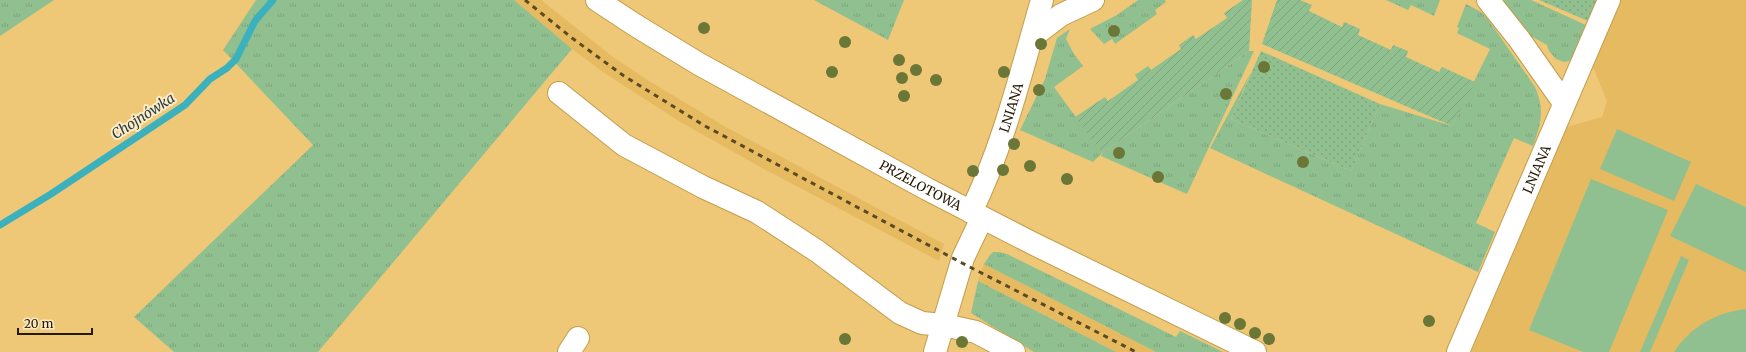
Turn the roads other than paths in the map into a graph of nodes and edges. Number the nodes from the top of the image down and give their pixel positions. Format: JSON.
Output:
{"nodes":[{"id":1,"x":597,"y":0,"type":"edge"},
{"id":2,"x":1042,"y":0,"type":"edge"},
{"id":3,"x":1093,"y":0,"type":"edge"},
{"id":4,"x":1488,"y":0,"type":"edge"},
{"id":5,"x":1609,"y":0,"type":"edge"},
{"id":6,"x":1032,"y":37,"type":"junction"},
{"id":7,"x":559,"y":93,"type":"dead end"},
{"id":8,"x":1564,"y":103,"type":"junction"},
{"id":9,"x":976,"y":215,"type":"junction"},
{"id":10,"x":944,"y":325,"type":"junction"},
{"id":11,"x":935,"y":352,"type":"edge"},
{"id":12,"x":1014,"y":352,"type":"edge"},
{"id":13,"x":1255,"y":352,"type":"edge"},
{"id":14,"x":1458,"y":352,"type":"edge"}],
"edges":[{"from":1,"to":9,"type":"street","name":"PRZELOTOWA"},
{"from":2,"to":6,"type":"street","name":"LNIANA"},
{"from":3,"to":6,"type":"street"},
{"from":4,"to":8,"type":"street"},
{"from":5,"to":8,"type":"street","name":"LNIANA"},
{"from":6,"to":9,"type":"street","name":"LNIANA"},
{"from":7,"to":10,"type":"street"},
{"from":8,"to":14,"type":"street","name":"LNIANA"},
{"from":9,"to":10,"type":"street","name":"LNIANA"},
{"from":9,"to":13,"type":"street","name":"PRZELOTOWA"},
{"from":10,"to":11,"type":"street","name":"LNIANA"},
{"from":10,"to":12,"type":"street"}]}
